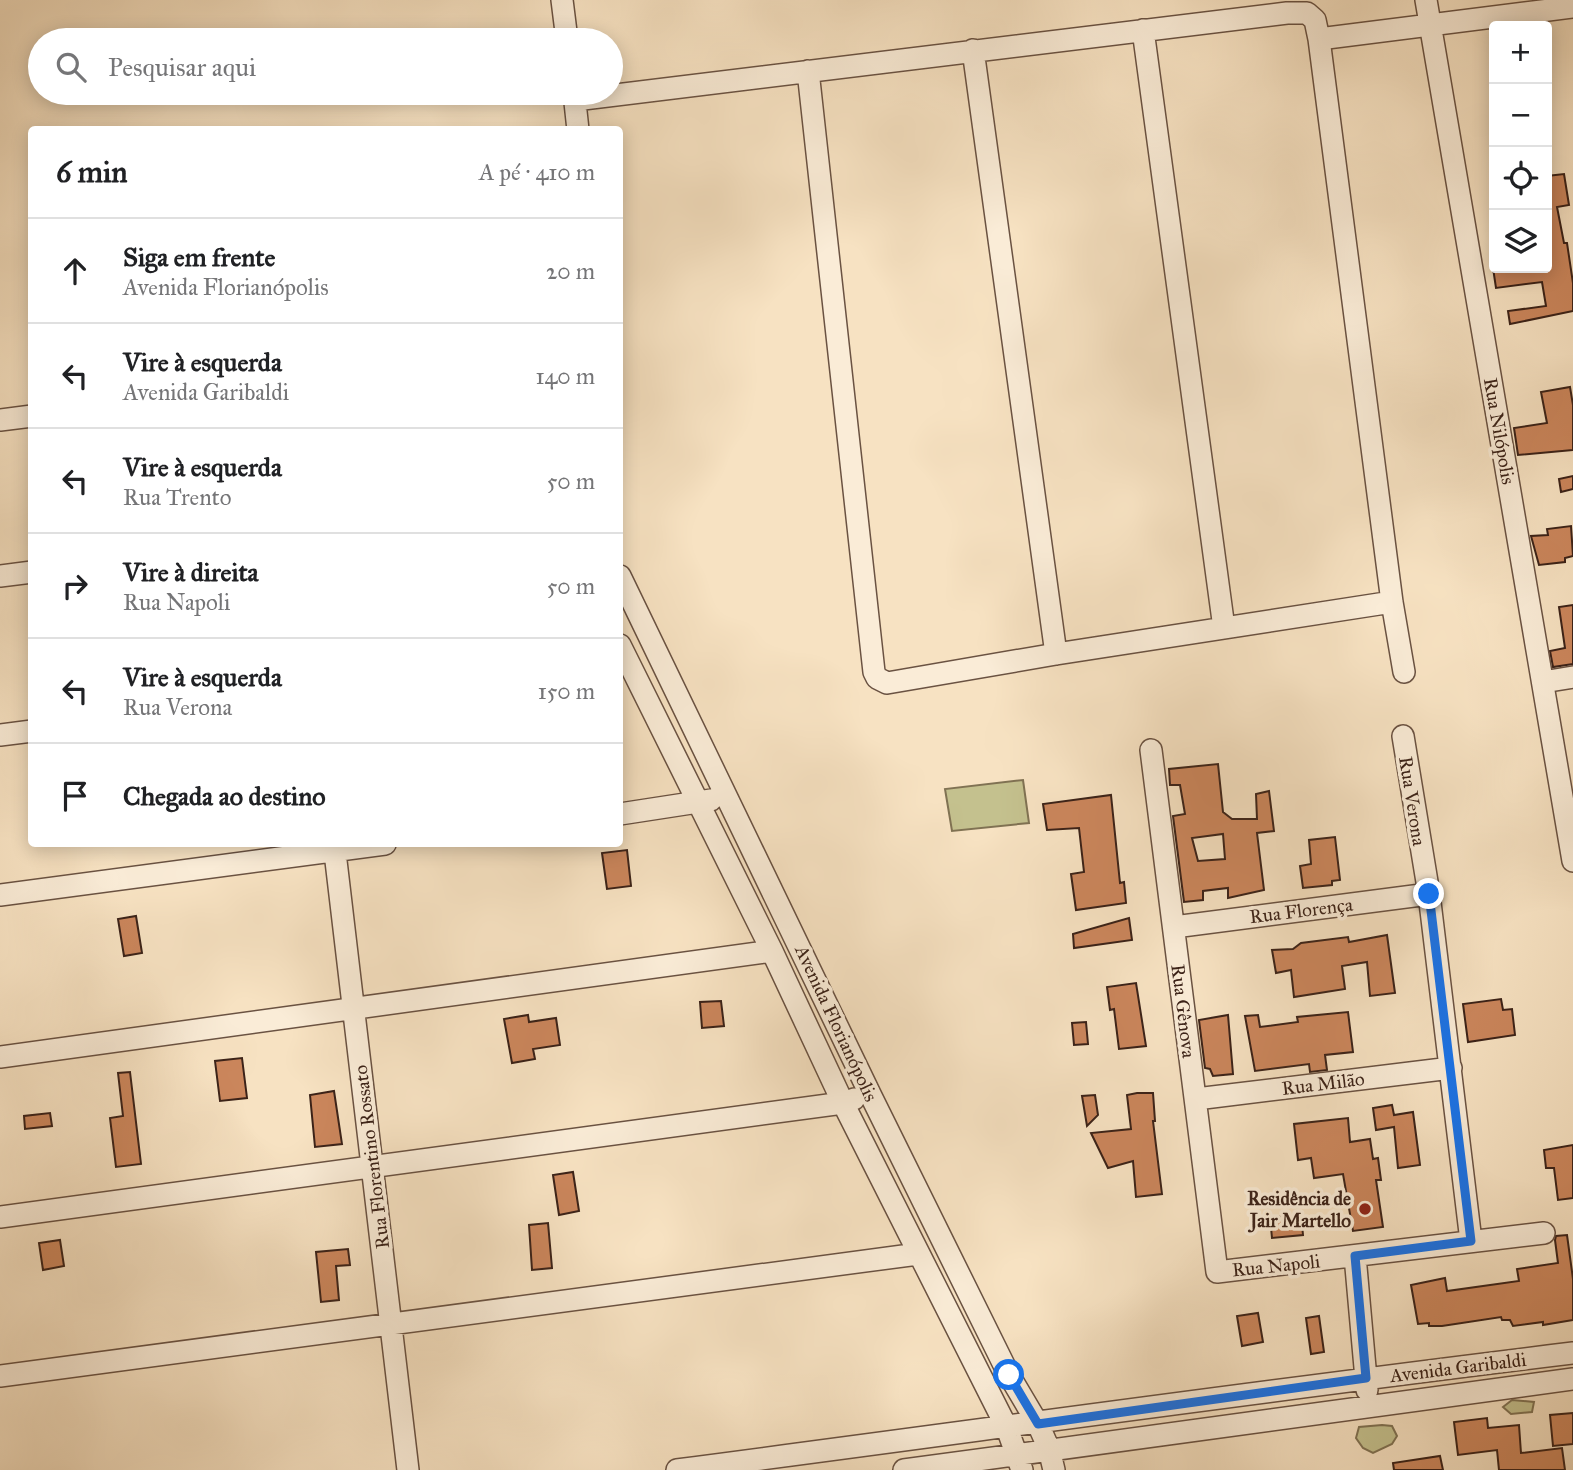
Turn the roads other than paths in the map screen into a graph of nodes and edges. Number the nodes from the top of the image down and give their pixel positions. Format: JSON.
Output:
{"nodes":[{"id":1,"x":562,"y":0,"type":"edge"},
{"id":2,"x":1426,"y":0,"type":"edge"},
{"id":3,"x":1573,"y":7,"type":"edge"},
{"id":4,"x":1430,"y":26,"type":"junction"},
{"id":5,"x":566,"y":28,"type":"edge"},
{"id":6,"x":1143,"y":30,"type":"junction"},
{"id":7,"x":1319,"y":39,"type":"junction"},
{"id":8,"x":973,"y":50,"type":"junction"},
{"id":9,"x":808,"y":71,"type":"junction"},
{"id":10,"x":623,"y":91,"type":"edge"},
{"id":11,"x":575,"y":105,"type":"edge"},
{"id":12,"x":578,"y":126,"type":"edge"},
{"id":13,"x":28,"y":417,"type":"edge"},
{"id":14,"x":0,"y":421,"type":"edge"},
{"id":15,"x":28,"y":572,"type":"edge"},
{"id":16,"x":0,"y":576,"type":"edge"},
{"id":17,"x":623,"y":582,"type":"edge"},
{"id":18,"x":1392,"y":602,"type":"junction"},
{"id":19,"x":1224,"y":628,"type":"junction"},
{"id":20,"x":1056,"y":654,"type":"junction"},
{"id":21,"x":623,"y":655,"type":"edge"},
{"id":22,"x":1404,"y":672,"type":"dead end"},
{"id":23,"x":1573,"y":677,"type":"edge"},
{"id":24,"x":1543,"y":682,"type":"junction"},
{"id":25,"x":28,"y":732,"type":"edge"},
{"id":26,"x":0,"y":735,"type":"edge"},
{"id":27,"x":1403,"y":736,"type":"dead end"},
{"id":28,"x":1151,"y":750,"type":"dead end"},
{"id":29,"x":727,"y":796,"type":"junction"},
{"id":30,"x":699,"y":804,"type":"junction"},
{"id":31,"x":623,"y":814,"type":"edge"},
{"id":32,"x":335,"y":847,"type":"edge"},
{"id":33,"x":1573,"y":861,"type":"edge"},
{"id":34,"x":1429,"y":894,"type":"junction"},
{"id":35,"x":0,"y":895,"type":"edge"},
{"id":36,"x":1174,"y":927,"type":"junction"},
{"id":37,"x":772,"y":951,"type":"junction"},
{"id":38,"x":354,"y":1008,"type":"junction"},
{"id":39,"x":0,"y":1057,"type":"edge"},
{"id":40,"x":1451,"y":1068,"type":"junction"},
{"id":41,"x":870,"y":1094,"type":"junction"},
{"id":42,"x":1196,"y":1099,"type":"junction"},
{"id":43,"x":843,"y":1103,"type":"junction"},
{"id":44,"x":373,"y":1167,"type":"junction"},
{"id":45,"x":0,"y":1217,"type":"edge"},
{"id":46,"x":1544,"y":1233,"type":"dead end"},
{"id":47,"x":1471,"y":1241,"type":"junction"},
{"id":48,"x":918,"y":1254,"type":"junction"},
{"id":49,"x":1355,"y":1256,"type":"junction"},
{"id":50,"x":1217,"y":1272,"type":"joint"},
{"id":51,"x":391,"y":1325,"type":"junction"},
{"id":52,"x":1573,"y":1353,"type":"edge"},
{"id":53,"x":0,"y":1376,"type":"edge"},
{"id":54,"x":1366,"y":1378,"type":"junction"},
{"id":55,"x":1573,"y":1379,"type":"edge"},
{"id":56,"x":1370,"y":1407,"type":"junction"},
{"id":57,"x":1038,"y":1424,"type":"junction"},
{"id":58,"x":1007,"y":1428,"type":"junction"},
{"id":59,"x":1051,"y":1460,"type":"edge"},
{"id":60,"x":1020,"y":1463,"type":"edge"},
{"id":61,"x":408,"y":1470,"type":"edge"},
{"id":62,"x":677,"y":1470,"type":"edge"},
{"id":63,"x":904,"y":1470,"type":"edge"}],
"edges":[{"from":1,"to":5,"type":"street"},
{"from":2,"to":4,"type":"street","name":"Rua Nilópolis"},
{"from":3,"to":4,"type":"street"},
{"from":4,"to":7,"type":"street"},
{"from":4,"to":24,"type":"street","name":"Rua Nilópolis"},
{"from":6,"to":7,"type":"street"},
{"from":6,"to":8,"type":"street"},
{"from":6,"to":19,"type":"street"},
{"from":7,"to":18,"type":"street"},
{"from":8,"to":9,"type":"street"},
{"from":8,"to":20,"type":"street"},
{"from":9,"to":10,"type":"street"},
{"from":9,"to":20,"type":"street"},
{"from":11,"to":12,"type":"street"},
{"from":13,"to":14,"type":"street"},
{"from":15,"to":16,"type":"street"},
{"from":17,"to":29,"type":"street","name":"Avenida Florianópolis"},
{"from":18,"to":19,"type":"street"},
{"from":18,"to":22,"type":"street"},
{"from":19,"to":20,"type":"street"},
{"from":21,"to":30,"type":"street","name":"Avenida Florianópolis"},
{"from":23,"to":24,"type":"street"},
{"from":24,"to":33,"type":"street","name":"Rua Nilópolis"},
{"from":25,"to":26,"type":"street"},
{"from":27,"to":34,"type":"street","name":"Rua Verona"},
{"from":28,"to":36,"type":"street","name":"Rua Gênova"},
{"from":29,"to":30,"type":"street"},
{"from":29,"to":41,"type":"street","name":"Avenida Florianópolis"},
{"from":30,"to":31,"type":"street"},
{"from":30,"to":37,"type":"street","name":"Avenida Florianópolis"},
{"from":32,"to":35,"type":"street"},
{"from":32,"to":38,"type":"street","name":"Rua Florentino Rossato"},
{"from":34,"to":36,"type":"street","name":"Rua Florença"},
{"from":34,"to":40,"type":"street","name":"Rua Verona"},
{"from":36,"to":42,"type":"street","name":"Rua Gênova"},
{"from":37,"to":38,"type":"street"},
{"from":37,"to":43,"type":"street","name":"Avenida Florianópolis"},
{"from":38,"to":39,"type":"street"},
{"from":38,"to":44,"type":"street","name":"Rua Florentino Rossato"},
{"from":40,"to":42,"type":"street","name":"Rua Milão"},
{"from":40,"to":47,"type":"street","name":"Rua Verona"},
{"from":41,"to":43,"type":"street"},
{"from":41,"to":57,"type":"street","name":"Avenida Florianópolis"},
{"from":42,"to":50,"type":"street","name":"Rua Gênova"},
{"from":43,"to":44,"type":"street"},
{"from":43,"to":48,"type":"street","name":"Avenida Florianópolis"},
{"from":44,"to":45,"type":"street"},
{"from":44,"to":51,"type":"street","name":"Rua Florentino Rossato"},
{"from":46,"to":47,"type":"street","name":"Rua Napoli"},
{"from":47,"to":49,"type":"street","name":"Rua Napoli"},
{"from":48,"to":51,"type":"street"},
{"from":48,"to":58,"type":"street","name":"Avenida Florianópolis"},
{"from":49,"to":50,"type":"street","name":"Rua Napoli"},
{"from":49,"to":54,"type":"street"},
{"from":51,"to":53,"type":"street"},
{"from":51,"to":61,"type":"street","name":"Rua Florentino Rossato"},
{"from":52,"to":54,"type":"street","name":"Avenida Garibaldi"},
{"from":54,"to":56,"type":"street"},
{"from":54,"to":57,"type":"street","name":"Avenida Garibaldi"},
{"from":55,"to":56,"type":"street","name":"Avenida Garibaldi"},
{"from":56,"to":59,"type":"street","name":"Avenida Garibaldi"},
{"from":57,"to":58,"type":"street","name":"Avenida Garibaldi"},
{"from":57,"to":59,"type":"street","name":"Avenida Florianópolis"},
{"from":58,"to":60,"type":"street","name":"Avenida Florianópolis"},
{"from":58,"to":62,"type":"street","name":"Avenida Garibaldi"},
{"from":59,"to":60,"type":"street","name":"Avenida Garibaldi"},
{"from":60,"to":63,"type":"street","name":"Avenida Garibaldi"}]}
